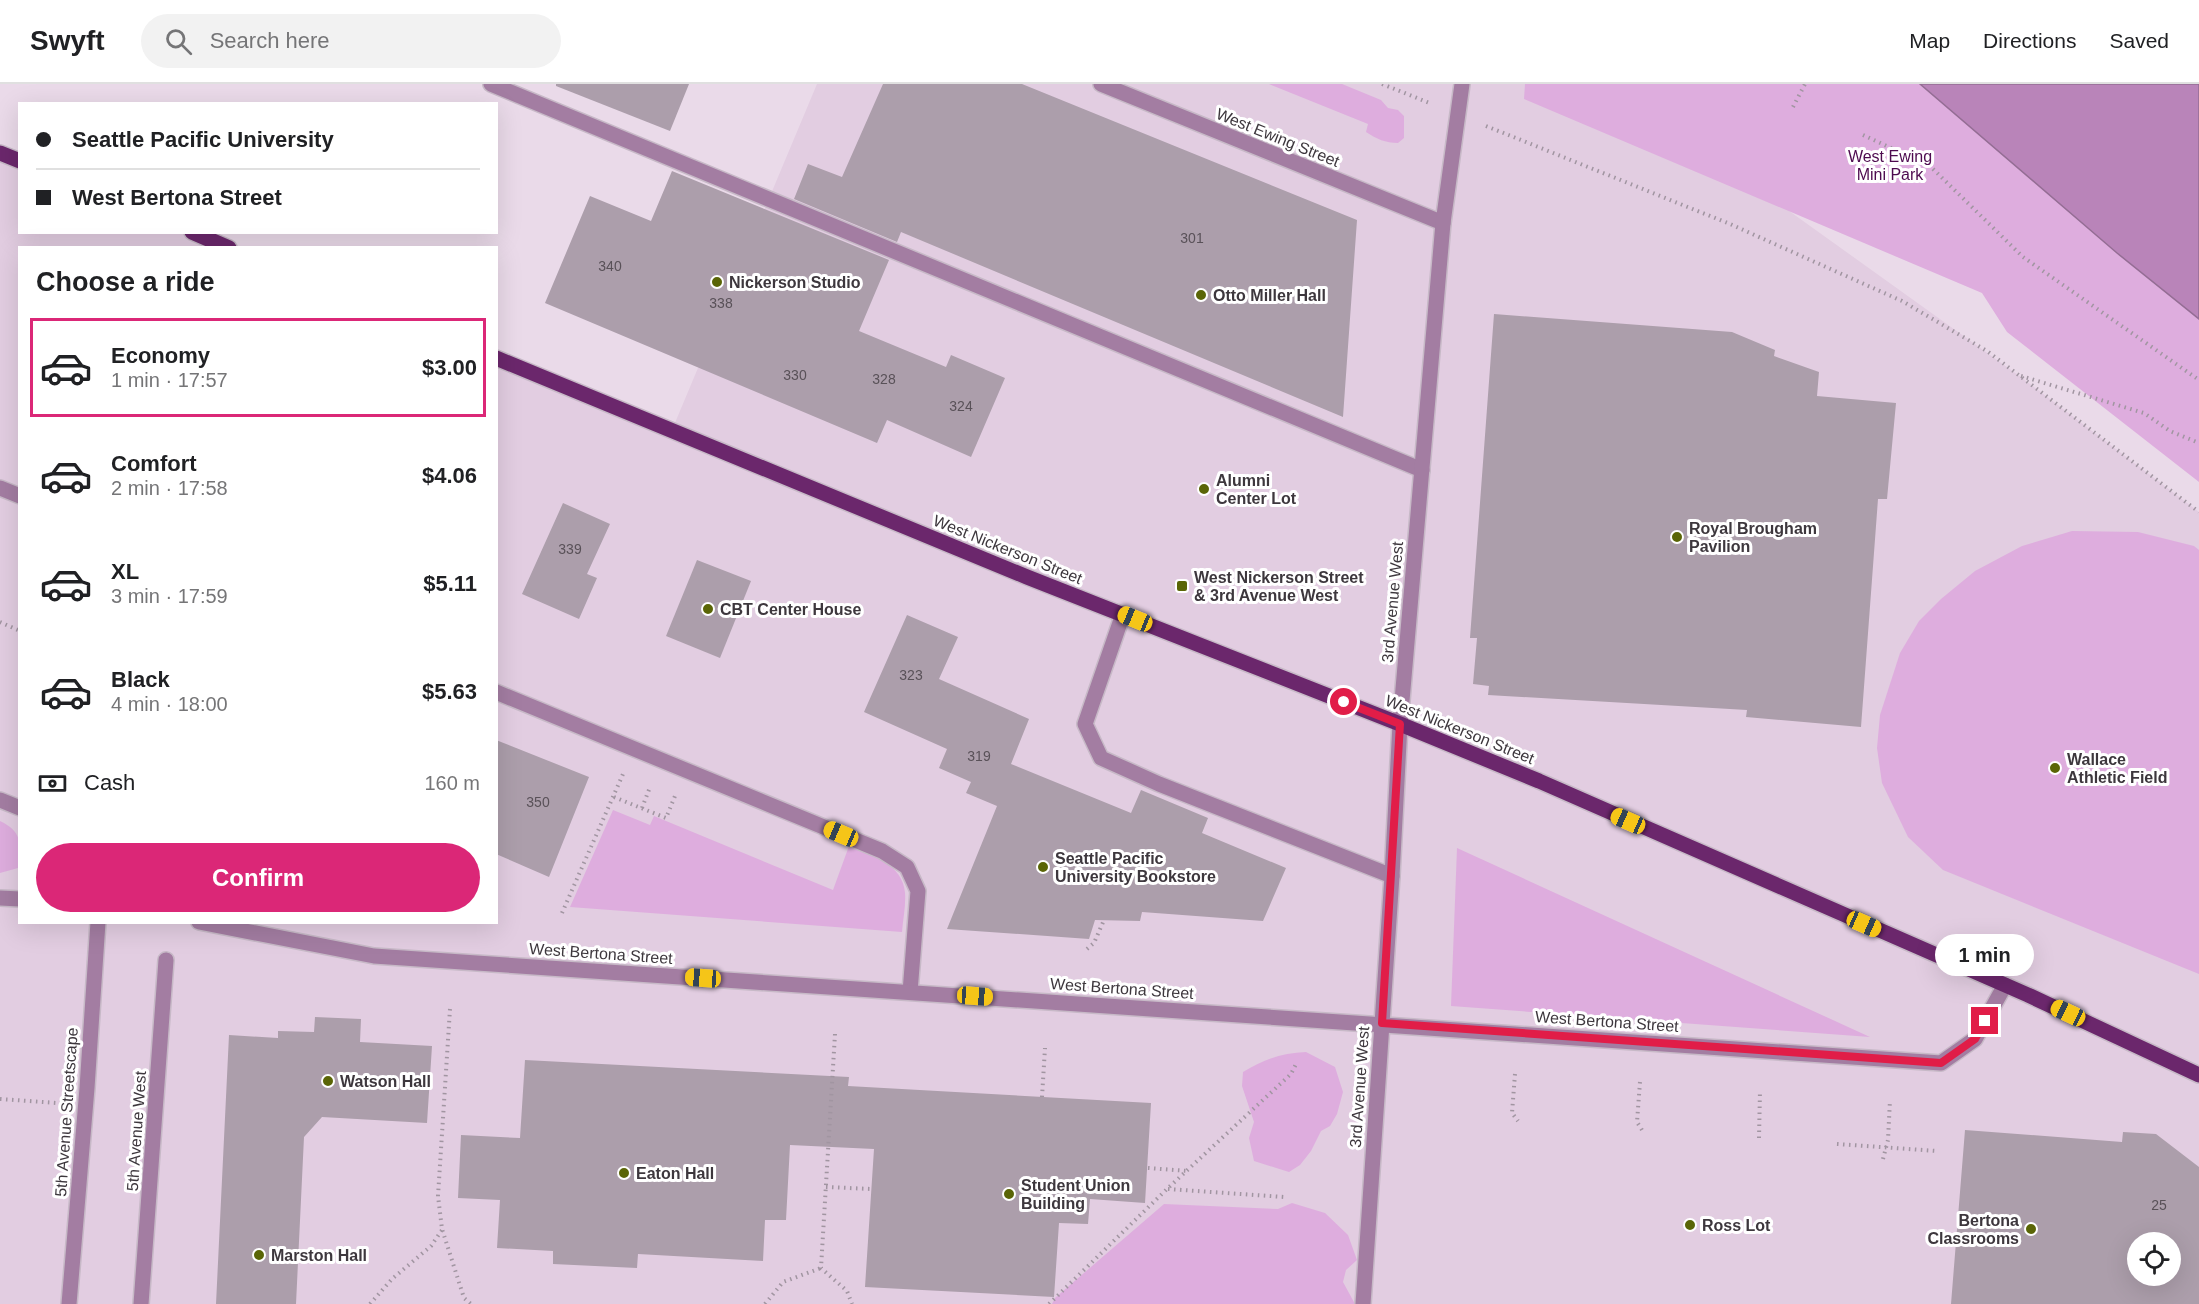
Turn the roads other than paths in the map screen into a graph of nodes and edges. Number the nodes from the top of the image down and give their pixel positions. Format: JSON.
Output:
{"nodes":[{"id":1,"x":492,"y":84,"type":"edge"},
{"id":2,"x":1101,"y":84,"type":"edge"},
{"id":3,"x":1462,"y":84,"type":"edge"},
{"id":4,"x":0,"y":153,"type":"edge"},
{"id":5,"x":18,"y":160,"type":"edge"},
{"id":6,"x":1443,"y":223,"type":"junction"},
{"id":7,"x":197,"y":234,"type":"edge"},
{"id":8,"x":224,"y":246,"type":"edge"},
{"id":9,"x":498,"y":359,"type":"edge"},
{"id":10,"x":1422,"y":470,"type":"junction"},
{"id":11,"x":0,"y":488,"type":"edge"},
{"id":12,"x":18,"y":495,"type":"edge"},
{"id":13,"x":1122,"y":614,"type":"junction"},
{"id":14,"x":498,"y":693,"type":"edge"},
{"id":15,"x":1400,"y":724,"type":"junction"},
{"id":16,"x":0,"y":800,"type":"edge"},
{"id":17,"x":18,"y":807,"type":"edge"},
{"id":18,"x":1392,"y":876,"type":"junction"},
{"id":19,"x":0,"y":898,"type":"edge"},
{"id":20,"x":18,"y":899,"type":"edge"},
{"id":21,"x":98,"y":924,"type":"edge"},
{"id":22,"x":209,"y":924,"type":"edge"},
{"id":23,"x":166,"y":960,"type":"dead end"},
{"id":24,"x":2005,"y":985,"type":"junction"},
{"id":25,"x":910,"y":992,"type":"junction"},
{"id":26,"x":1382,"y":1023,"type":"junction"},
{"id":27,"x":2199,"y":1075,"type":"edge"},
{"id":28,"x":69,"y":1304,"type":"edge"},
{"id":29,"x":141,"y":1304,"type":"edge"},
{"id":30,"x":1363,"y":1304,"type":"edge"}],
"edges":[{"from":1,"to":10,"type":"street"},
{"from":2,"to":6,"type":"street","name":"West Ewing Street"},
{"from":3,"to":6,"type":"street","name":"3rd Avenue West"},
{"from":4,"to":5,"type":"main road"},
{"from":6,"to":10,"type":"street","name":"3rd Avenue West"},
{"from":7,"to":8,"type":"main road"},
{"from":9,"to":13,"type":"main road","name":"West Nickerson Street"},
{"from":10,"to":15,"type":"street","name":"3rd Avenue West"},
{"from":11,"to":12,"type":"street"},
{"from":13,"to":15,"type":"main road","name":"West Nickerson Street"},
{"from":13,"to":18,"type":"street"},
{"from":14,"to":25,"type":"street"},
{"from":15,"to":18,"type":"street","name":"3rd Avenue West"},
{"from":15,"to":24,"type":"main road","name":"West Nickerson Street"},
{"from":16,"to":17,"type":"street"},
{"from":18,"to":26,"type":"street","name":"3rd Avenue West"},
{"from":19,"to":20,"type":"street"},
{"from":21,"to":28,"type":"street","name":"5th Avenue Streetscape"},
{"from":22,"to":25,"type":"street","name":"West Bertona Street"},
{"from":23,"to":29,"type":"street","name":"5th Avenue West"},
{"from":24,"to":26,"type":"street","name":"West Bertona Street"},
{"from":24,"to":27,"type":"main road","name":"West Nickerson Street"},
{"from":25,"to":26,"type":"street","name":"West Bertona Street"},
{"from":26,"to":30,"type":"street","name":"3rd Avenue West"}]}
